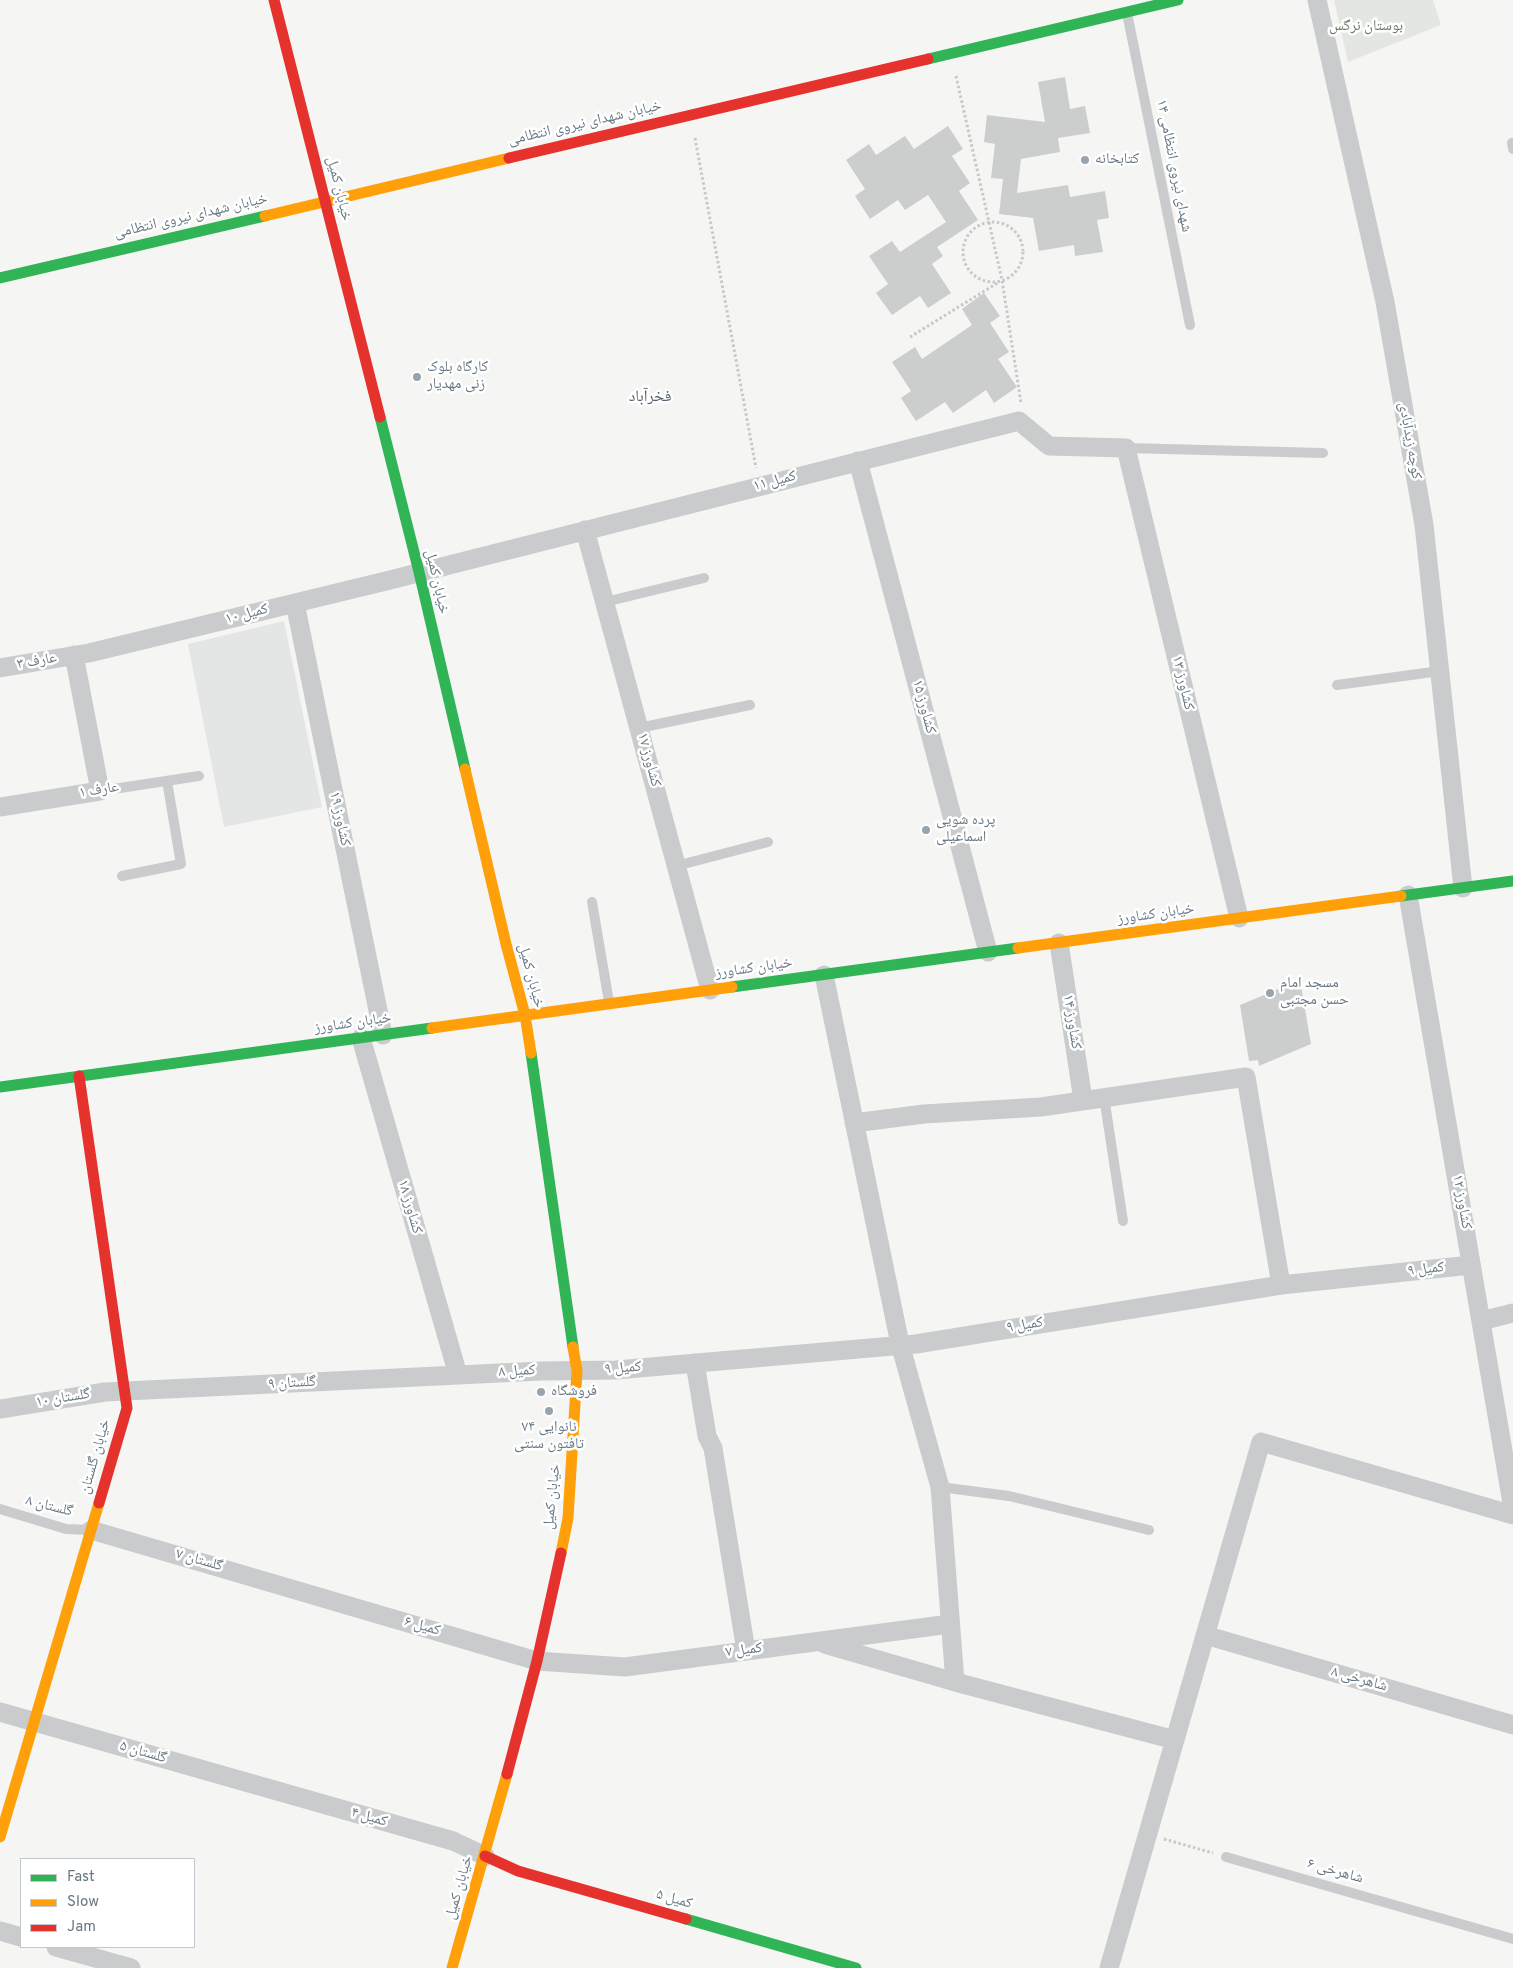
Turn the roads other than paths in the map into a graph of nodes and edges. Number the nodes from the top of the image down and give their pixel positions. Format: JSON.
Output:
{"nodes":[{"id":1,"x":274,"y":0,"type":"edge"},
{"id":2,"x":1178,"y":0,"type":"edge"},
{"id":3,"x":1317,"y":0,"type":"edge"},
{"id":4,"x":1126,"y":12,"type":"junction"},
{"id":5,"x":326,"y":201,"type":"junction"},
{"id":6,"x":0,"y":278,"type":"edge"},
{"id":7,"x":1190,"y":325,"type":"dead end"},
{"id":8,"x":1126,"y":448,"type":"junction"},
{"id":9,"x":1323,"y":453,"type":"dead end"},
{"id":10,"x":858,"y":461,"type":"junction"},
{"id":11,"x":585,"y":530,"type":"junction"},
{"id":12,"x":419,"y":572,"type":"junction"},
{"id":13,"x":704,"y":578,"type":"dead end"},
{"id":14,"x":605,"y":602,"type":"junction"},
{"id":15,"x":296,"y":603,"type":"junction"},
{"id":16,"x":74,"y":655,"type":"junction"},
{"id":17,"x":0,"y":668,"type":"edge"},
{"id":18,"x":1440,"y":671,"type":"junction"},
{"id":19,"x":1337,"y":685,"type":"dead end"},
{"id":20,"x":750,"y":705,"type":"dead end"},
{"id":21,"x":639,"y":728,"type":"junction"},
{"id":22,"x":198,"y":776,"type":"dead end"},
{"id":23,"x":168,"y":780,"type":"junction"},
{"id":24,"x":100,"y":791,"type":"junction"},
{"id":25,"x":0,"y":807,"type":"edge"},
{"id":26,"x":768,"y":842,"type":"dead end"},
{"id":27,"x":676,"y":866,"type":"junction"},
{"id":28,"x":122,"y":876,"type":"dead end"},
{"id":29,"x":1513,"y":881,"type":"edge"},
{"id":30,"x":1463,"y":888,"type":"junction"},
{"id":31,"x":1408,"y":896,"type":"junction"},
{"id":32,"x":592,"y":902,"type":"dead end"},
{"id":33,"x":1239,"y":918,"type":"junction"},
{"id":34,"x":1059,"y":943,"type":"junction"},
{"id":35,"x":988,"y":952,"type":"junction"},
{"id":36,"x":824,"y":975,"type":"junction"},
{"id":37,"x":710,"y":990,"type":"junction"},
{"id":38,"x":610,"y":1004,"type":"junction"},
{"id":39,"x":525,"y":1015,"type":"junction"},
{"id":40,"x":384,"y":1035,"type":"junction"},
{"id":41,"x":361,"y":1038,"type":"junction"},
{"id":42,"x":79,"y":1076,"type":"junction"},
{"id":43,"x":0,"y":1087,"type":"edge"},
{"id":44,"x":1104,"y":1098,"type":"junction"},
{"id":45,"x":1083,"y":1100,"type":"junction"},
{"id":46,"x":854,"y":1123,"type":"junction"},
{"id":47,"x":1123,"y":1221,"type":"dead end"},
{"id":48,"x":1472,"y":1265,"type":"junction"},
{"id":49,"x":1280,"y":1285,"type":"junction"},
{"id":50,"x":1513,"y":1313,"type":"edge"},
{"id":51,"x":1481,"y":1321,"type":"junction"},
{"id":52,"x":900,"y":1344,"type":"junction"},
{"id":53,"x":695,"y":1363,"type":"junction"},
{"id":54,"x":577,"y":1371,"type":"junction"},
{"id":55,"x":458,"y":1376,"type":"junction"},
{"id":56,"x":126,"y":1392,"type":"junction"},
{"id":57,"x":0,"y":1409,"type":"edge"},
{"id":58,"x":940,"y":1487,"type":"junction"},
{"id":59,"x":0,"y":1509,"type":"edge"},
{"id":60,"x":1513,"y":1509,"type":"edge"},
{"id":61,"x":1513,"y":1515,"type":"edge"},
{"id":62,"x":91,"y":1530,"type":"junction"},
{"id":63,"x":1148,"y":1530,"type":"dead end"},
{"id":64,"x":307,"y":1593,"type":"joint"},
{"id":65,"x":950,"y":1624,"type":"junction"},
{"id":66,"x":1206,"y":1635,"type":"junction"},
{"id":67,"x":816,"y":1642,"type":"junction"},
{"id":68,"x":746,"y":1651,"type":"junction"},
{"id":69,"x":537,"y":1661,"type":"junction"},
{"id":70,"x":955,"y":1682,"type":"junction"},
{"id":71,"x":0,"y":1712,"type":"edge"},
{"id":72,"x":34,"y":1722,"type":"junction"},
{"id":73,"x":1513,"y":1725,"type":"edge"},
{"id":74,"x":1175,"y":1740,"type":"junction"},
{"id":75,"x":252,"y":1784,"type":"joint"},
{"id":76,"x":0,"y":1837,"type":"edge"},
{"id":77,"x":485,"y":1856,"type":"junction"},
{"id":78,"x":1226,"y":1857,"type":"road end"},
{"id":79,"x":0,"y":1931,"type":"edge"},
{"id":80,"x":20,"y":1937,"type":"edge"},
{"id":81,"x":1513,"y":1939,"type":"edge"},
{"id":82,"x":60,"y":1948,"type":"edge"},
{"id":83,"x":131,"y":1968,"type":"edge"},
{"id":84,"x":452,"y":1968,"type":"edge"},
{"id":85,"x":856,"y":1968,"type":"edge"},
{"id":86,"x":1109,"y":1968,"type":"edge"}],
"edges":[{"from":1,"to":5,"type":"street","name":"خیابان کمیل"},
{"from":2,"to":4,"type":"street","name":"خیابان شهدای نیروی انتظامی"},
{"from":3,"to":18,"type":"street","name":"کوچه زیدآبادی"},
{"from":4,"to":5,"type":"street","name":"خیابان شهدای نیروی انتظامی"},
{"from":4,"to":7,"type":"lane","name":"شهدای نیروی انتظامی ۱۴"},
{"from":5,"to":6,"type":"street","name":"خیابان شهدای نیروی انتظامی"},
{"from":5,"to":12,"type":"street","name":"خیابان کمیل"},
{"from":8,"to":9,"type":"lane"},
{"from":8,"to":10,"type":"street","name":"کمیل ۱۱"},
{"from":8,"to":33,"type":"street","name":"کشاورز ۱۳"},
{"from":10,"to":11,"type":"street","name":"کمیل ۱۱"},
{"from":10,"to":35,"type":"street","name":"کشاورز ۱۵"},
{"from":11,"to":12,"type":"street","name":"کمیل ۱۱"},
{"from":11,"to":14,"type":"street","name":"کشاورز ۱۷"},
{"from":12,"to":15,"type":"street","name":"کمیل ۱۰"},
{"from":12,"to":39,"type":"street","name":"خیابان کمیل"},
{"from":13,"to":14,"type":"lane"},
{"from":14,"to":21,"type":"street","name":"کشاورز ۱۷"},
{"from":15,"to":16,"type":"street","name":"کمیل ۱۰"},
{"from":15,"to":40,"type":"street","name":"کشاورز ۱۹"},
{"from":16,"to":17,"type":"street","name":"عارف ۳"},
{"from":16,"to":24,"type":"street"},
{"from":18,"to":19,"type":"lane"},
{"from":18,"to":30,"type":"street","name":"کوچه زیدآبادی"},
{"from":20,"to":21,"type":"lane"},
{"from":21,"to":27,"type":"street","name":"کشاورز ۱۷"},
{"from":22,"to":23,"type":"lane","name":"عارف ۱"},
{"from":23,"to":24,"type":"lane","name":"عارف ۱"},
{"from":23,"to":28,"type":"lane"},
{"from":24,"to":25,"type":"street","name":"عارف ۱"},
{"from":26,"to":27,"type":"lane"},
{"from":27,"to":37,"type":"street","name":"کشاورز ۱۷"},
{"from":29,"to":30,"type":"street","name":"خیابان کشاورز"},
{"from":30,"to":31,"type":"street","name":"خیابان کشاورز"},
{"from":31,"to":33,"type":"street","name":"خیابان کشاورز"},
{"from":31,"to":48,"type":"street","name":"کشاورز ۱۲"},
{"from":32,"to":38,"type":"lane"},
{"from":33,"to":34,"type":"street","name":"خیابان کشاورز"},
{"from":34,"to":35,"type":"street","name":"خیابان کشاورز"},
{"from":34,"to":45,"type":"street","name":"کشاورز ۱۴"},
{"from":35,"to":36,"type":"street","name":"خیابان کشاورز"},
{"from":36,"to":37,"type":"street","name":"خیابان کشاورز"},
{"from":36,"to":46,"type":"street"},
{"from":37,"to":38,"type":"street","name":"خیابان کشاورز"},
{"from":38,"to":39,"type":"street","name":"خیابان کشاورز"},
{"from":39,"to":40,"type":"street","name":"خیابان کشاورز"},
{"from":39,"to":54,"type":"street","name":"خیابان کمیل"},
{"from":40,"to":41,"type":"street","name":"خیابان کشاورز"},
{"from":41,"to":42,"type":"street","name":"خیابان کشاورز"},
{"from":41,"to":55,"type":"street","name":"کشاورز ۱۸"},
{"from":42,"to":43,"type":"street","name":"خیابان کشاورز"},
{"from":42,"to":56,"type":"street","name":"خیابان گلستان"},
{"from":44,"to":45,"type":"street"},
{"from":44,"to":47,"type":"lane"},
{"from":44,"to":49,"type":"street"},
{"from":45,"to":46,"type":"street"},
{"from":46,"to":52,"type":"street"},
{"from":48,"to":49,"type":"street","name":"کمیل ۹"},
{"from":48,"to":51,"type":"street","name":"کشاورز ۱۲"},
{"from":49,"to":52,"type":"street","name":"کمیل ۹"},
{"from":50,"to":51,"type":"street"},
{"from":51,"to":60,"type":"street","name":"کشاورز ۱۲"},
{"from":52,"to":53,"type":"street","name":"کمیل ۹"},
{"from":52,"to":58,"type":"street"},
{"from":53,"to":54,"type":"street","name":"کمیل ۹"},
{"from":53,"to":68,"type":"street"},
{"from":54,"to":55,"type":"street","name":"کمیل ۸"},
{"from":54,"to":69,"type":"street","name":"خیابان کمیل"},
{"from":55,"to":56,"type":"street","name":"گلستان ۹"},
{"from":56,"to":57,"type":"street","name":"گلستان ۱۰"},
{"from":56,"to":62,"type":"street","name":"خیابان گلستان"},
{"from":58,"to":63,"type":"lane"},
{"from":58,"to":65,"type":"street"},
{"from":59,"to":62,"type":"lane","name":"گلستان ۸"},
{"from":61,"to":66,"type":"street"},
{"from":62,"to":64,"type":"street","name":"گلستان ۷"},
{"from":62,"to":72,"type":"street","name":"خیابان گلستان"},
{"from":64,"to":69,"type":"street","name":"کمیل ۶"},
{"from":65,"to":67,"type":"street","name":"کمیل ۷"},
{"from":65,"to":70,"type":"street"},
{"from":66,"to":73,"type":"street","name":"شاهرخی ۸"},
{"from":66,"to":74,"type":"street"},
{"from":67,"to":68,"type":"street","name":"کمیل ۷"},
{"from":67,"to":70,"type":"street"},
{"from":68,"to":69,"type":"street","name":"کمیل ۷"},
{"from":69,"to":77,"type":"street","name":"خیابان کمیل"},
{"from":70,"to":74,"type":"street"},
{"from":71,"to":72,"type":"street","name":"گلستان ۵"},
{"from":72,"to":75,"type":"street","name":"گلستان ۵"},
{"from":72,"to":76,"type":"street","name":"خیابان گلستان"},
{"from":74,"to":86,"type":"street"},
{"from":75,"to":77,"type":"street","name":"کمیل ۴"},
{"from":77,"to":84,"type":"street","name":"خیابان کمیل"},
{"from":77,"to":85,"type":"street","name":"کمیل ۵"},
{"from":78,"to":81,"type":"lane","name":"شاهرخی ۶"},
{"from":79,"to":80,"type":"street"},
{"from":82,"to":83,"type":"street"}]}
